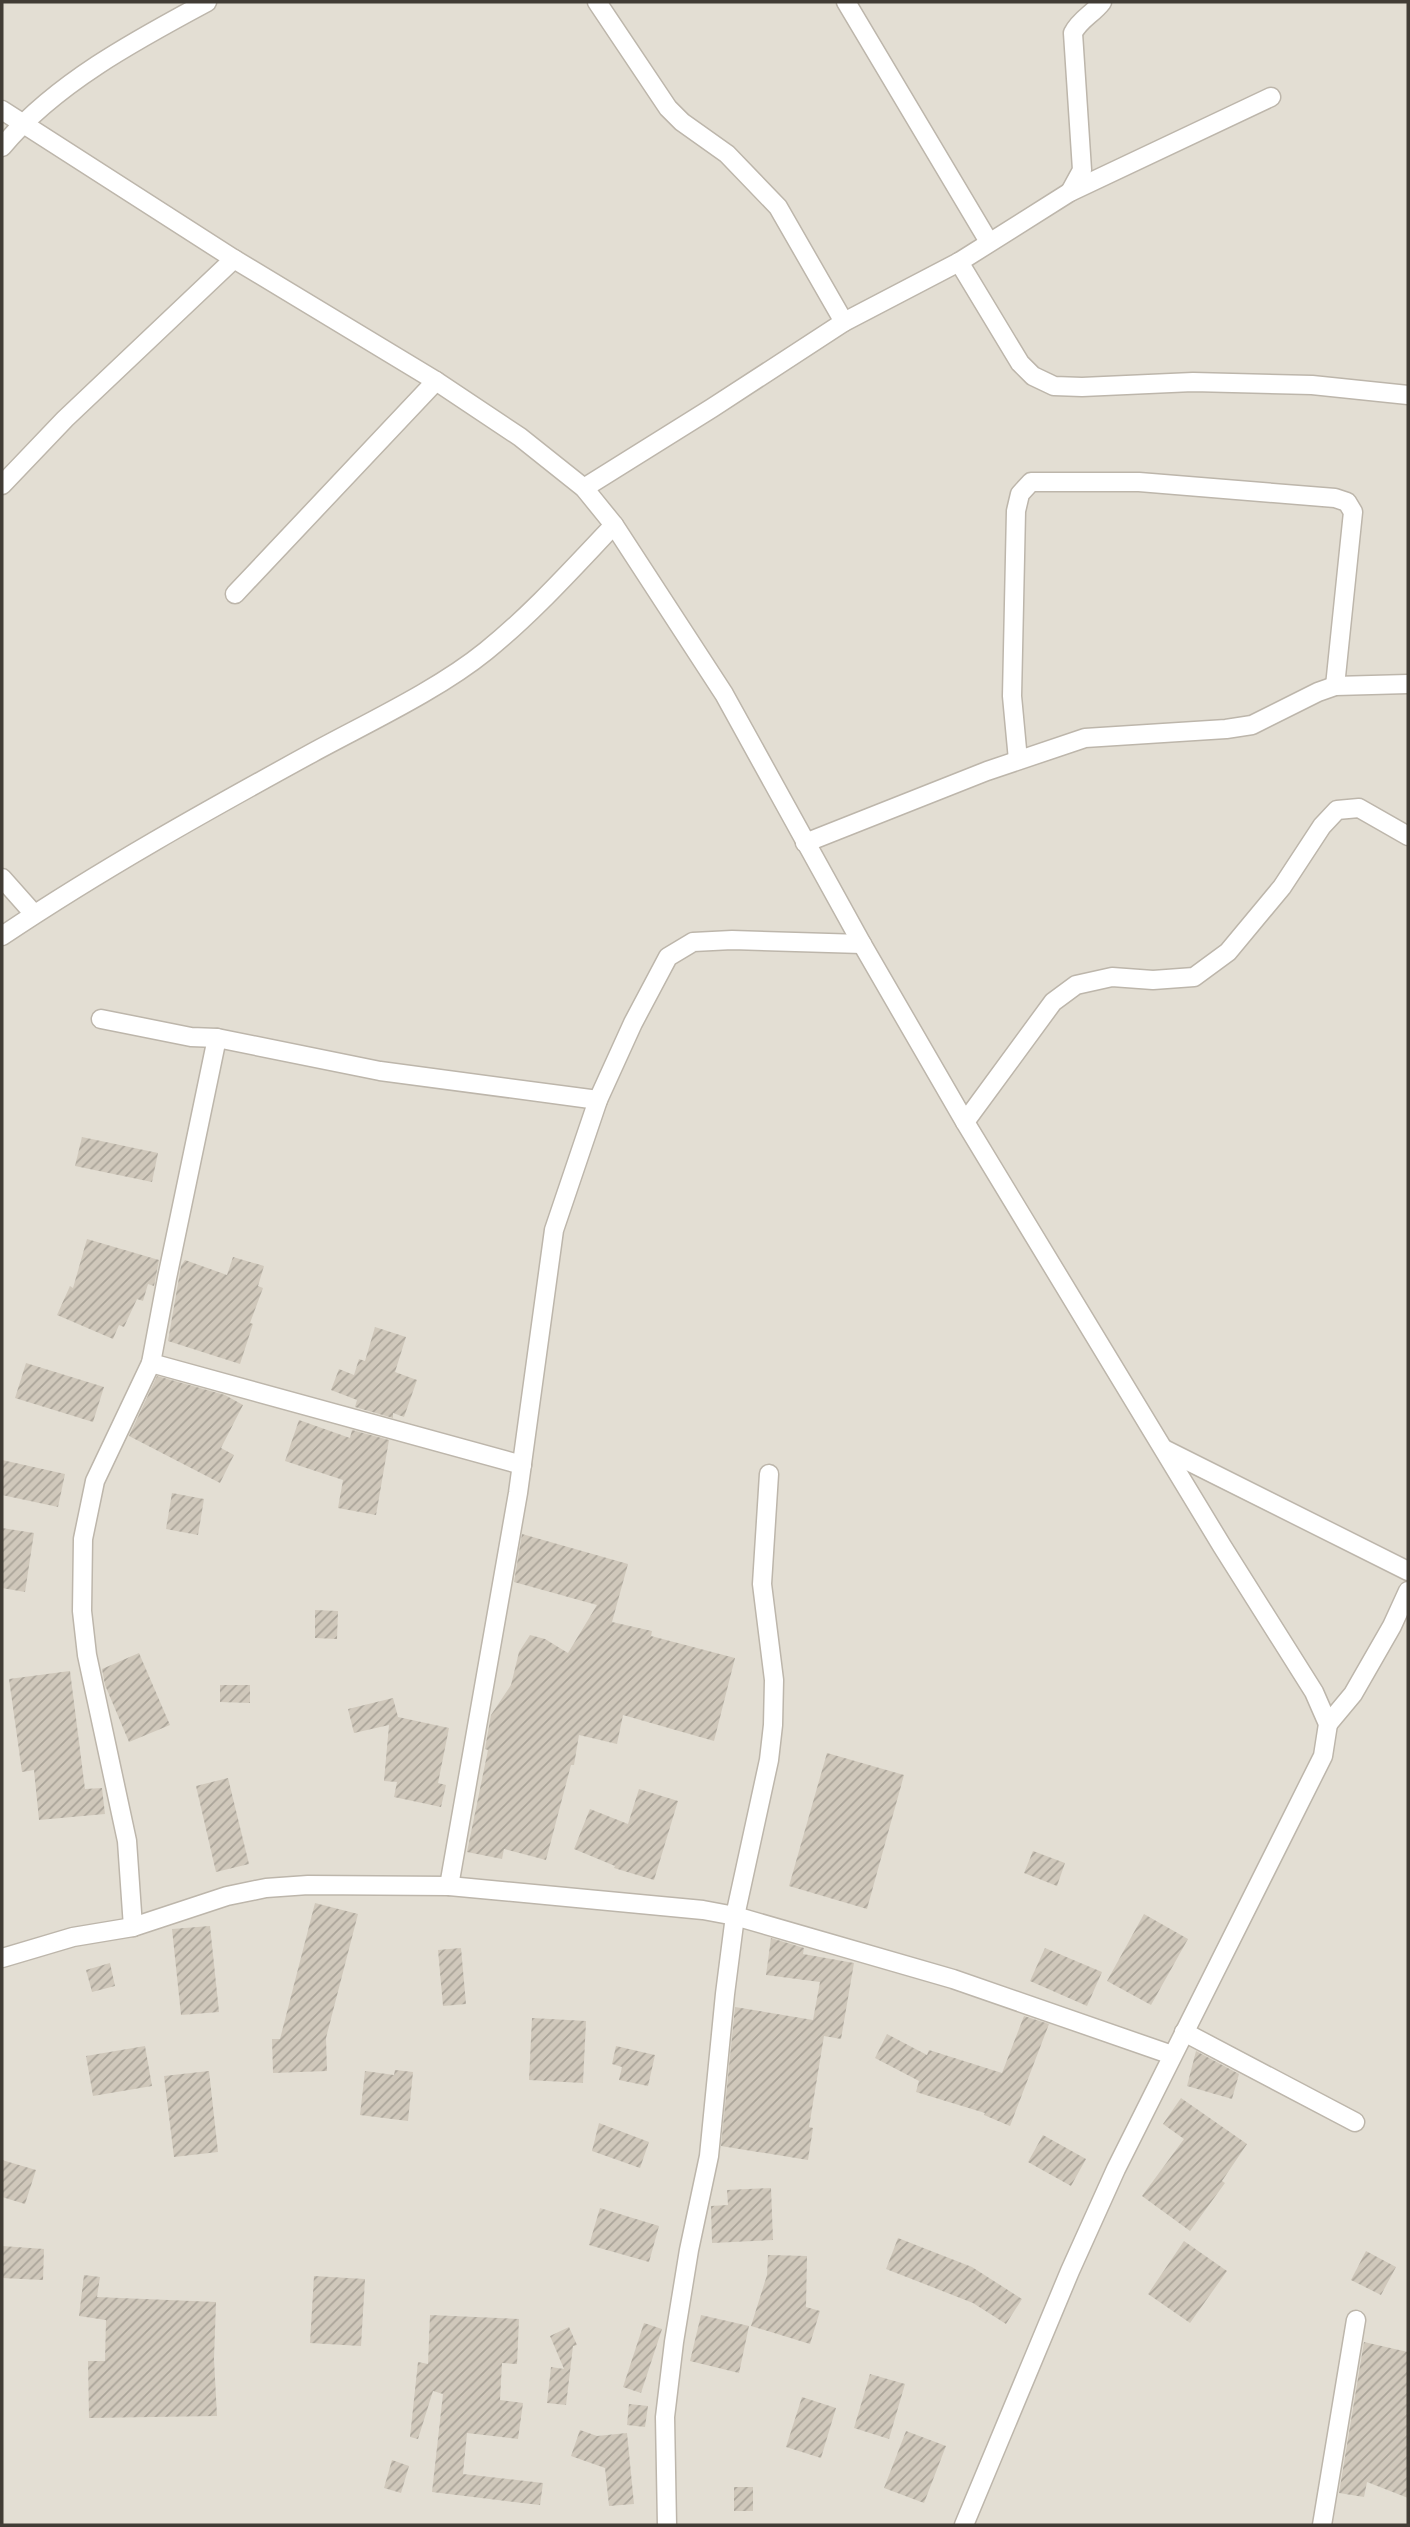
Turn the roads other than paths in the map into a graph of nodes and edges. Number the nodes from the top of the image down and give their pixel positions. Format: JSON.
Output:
{"nodes":[{"id":1,"x":207,"y":2,"type":"edge"},
{"id":2,"x":597,"y":2,"type":"edge"},
{"id":3,"x":846,"y":2,"type":"edge"},
{"id":4,"x":1102,"y":2,"type":"edge"},
{"id":5,"x":1271,"y":97,"type":"dead end"},
{"id":6,"x":2,"y":110,"type":"edge"},
{"id":7,"x":22,"y":123,"type":"junction"},
{"id":8,"x":2,"y":146,"type":"edge"},
{"id":9,"x":1070,"y":192,"type":"junction"},
{"id":10,"x":989,"y":242,"type":"junction"},
{"id":11,"x":234,"y":259,"type":"junction"},
{"id":12,"x":959,"y":262,"type":"junction"},
{"id":13,"x":844,"y":322,"type":"junction"},
{"id":14,"x":436,"y":381,"type":"junction"},
{"id":15,"x":1408,"y":395,"type":"edge"},
{"id":16,"x":2,"y":485,"type":"edge"},
{"id":17,"x":583,"y":488,"type":"junction"},
{"id":18,"x":614,"y":525,"type":"junction"},
{"id":19,"x":235,"y":594,"type":"dead end"},
{"id":20,"x":1408,"y":684,"type":"edge"},
{"id":21,"x":1335,"y":685,"type":"junction"},
{"id":22,"x":1018,"y":760,"type":"junction"},
{"id":23,"x":1408,"y":836,"type":"edge"},
{"id":24,"x":806,"y":844,"type":"junction"},
{"id":25,"x":2,"y":878,"type":"edge"},
{"id":26,"x":34,"y":914,"type":"junction"},
{"id":27,"x":2,"y":936,"type":"edge"},
{"id":28,"x":862,"y":944,"type":"junction"},
{"id":29,"x":101,"y":1018,"type":"dead end"},
{"id":30,"x":217,"y":1038,"type":"junction"},
{"id":31,"x":598,"y":1100,"type":"junction"},
{"id":32,"x":965,"y":1122,"type":"junction"},
{"id":33,"x":151,"y":1363,"type":"junction"},
{"id":34,"x":1163,"y":1448,"type":"junction"},
{"id":35,"x":522,"y":1465,"type":"junction"},
{"id":36,"x":769,"y":1474,"type":"dead end"},
{"id":37,"x":1408,"y":1571,"type":"edge"},
{"id":38,"x":1408,"y":1591,"type":"edge"},
{"id":39,"x":1328,"y":1724,"type":"junction"},
{"id":40,"x":449,"y":1886,"type":"junction"},
{"id":41,"x":735,"y":1916,"type":"junction"},
{"id":42,"x":132,"y":1927,"type":"junction"},
{"id":43,"x":2,"y":1958,"type":"edge"},
{"id":44,"x":1184,"y":2032,"type":"junction"},
{"id":45,"x":1172,"y":2055,"type":"junction"},
{"id":46,"x":1356,"y":2122,"type":"dead end"},
{"id":47,"x":1356,"y":2320,"type":"dead end"},
{"id":48,"x":667,"y":2525,"type":"edge"},
{"id":49,"x":964,"y":2525,"type":"edge"},
{"id":50,"x":1322,"y":2525,"type":"edge"}],
"edges":[{"from":1,"to":7,"type":"street"},
{"from":2,"to":13,"type":"street"},
{"from":3,"to":10,"type":"street"},
{"from":4,"to":9,"type":"street"},
{"from":5,"to":9,"type":"street"},
{"from":6,"to":7,"type":"street"},
{"from":7,"to":8,"type":"street"},
{"from":7,"to":11,"type":"street"},
{"from":9,"to":10,"type":"street"},
{"from":10,"to":12,"type":"street"},
{"from":11,"to":14,"type":"street"},
{"from":11,"to":16,"type":"street"},
{"from":12,"to":13,"type":"street"},
{"from":12,"to":15,"type":"street"},
{"from":13,"to":17,"type":"street"},
{"from":14,"to":17,"type":"street"},
{"from":14,"to":19,"type":"street"},
{"from":17,"to":18,"type":"street"},
{"from":18,"to":24,"type":"street"},
{"from":18,"to":26,"type":"street"},
{"from":20,"to":21,"type":"street"},
{"from":21,"to":22,"type":"street"},
{"from":21,"to":22,"type":"street"},
{"from":22,"to":24,"type":"street"},
{"from":23,"to":32,"type":"street"},
{"from":24,"to":28,"type":"street"},
{"from":25,"to":26,"type":"street"},
{"from":26,"to":27,"type":"street"},
{"from":28,"to":31,"type":"street"},
{"from":28,"to":32,"type":"street"},
{"from":29,"to":30,"type":"street"},
{"from":30,"to":31,"type":"street"},
{"from":30,"to":33,"type":"street"},
{"from":31,"to":35,"type":"street"},
{"from":32,"to":34,"type":"street"},
{"from":33,"to":35,"type":"street"},
{"from":33,"to":42,"type":"street"},
{"from":34,"to":37,"type":"street"},
{"from":34,"to":39,"type":"street"},
{"from":35,"to":40,"type":"street"},
{"from":36,"to":41,"type":"street"},
{"from":38,"to":39,"type":"street"},
{"from":39,"to":44,"type":"street"},
{"from":40,"to":41,"type":"street"},
{"from":40,"to":42,"type":"street"},
{"from":41,"to":45,"type":"street"},
{"from":41,"to":48,"type":"street"},
{"from":42,"to":43,"type":"street"},
{"from":44,"to":45,"type":"street"},
{"from":44,"to":46,"type":"street"},
{"from":45,"to":49,"type":"street"},
{"from":47,"to":50,"type":"street"}]}
